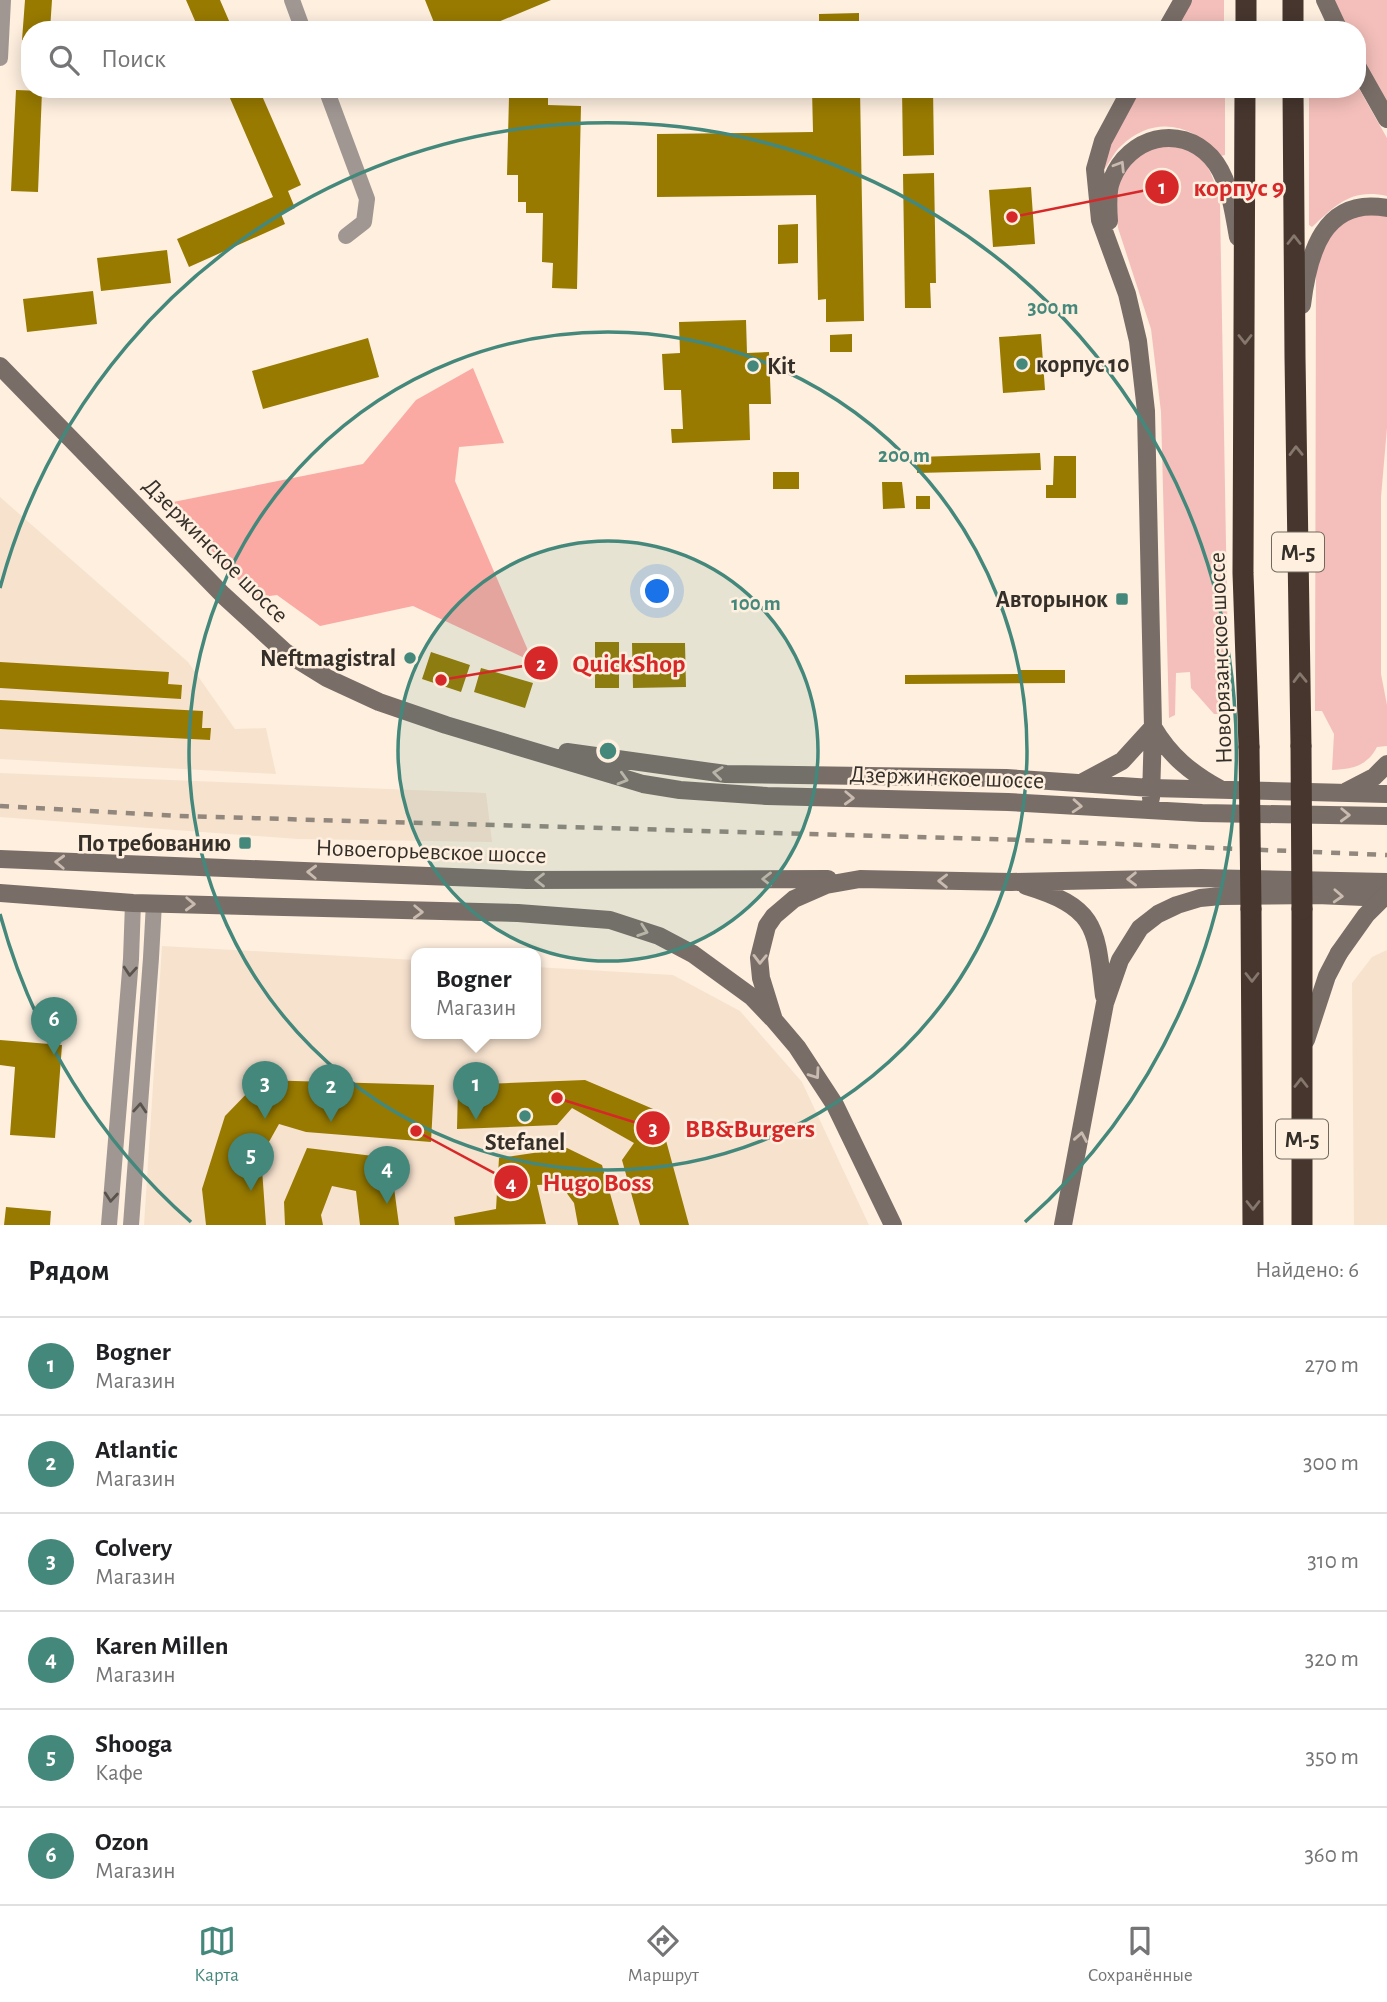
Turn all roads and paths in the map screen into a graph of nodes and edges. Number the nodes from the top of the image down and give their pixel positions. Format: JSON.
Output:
{"nodes":[{"id":1,"x":3,"y":0,"type":"edge"},
{"id":2,"x":292,"y":0,"type":"edge"},
{"id":3,"x":1183,"y":0,"type":"edge"},
{"id":4,"x":1246,"y":0,"type":"edge"},
{"id":5,"x":1293,"y":0,"type":"edge"},
{"id":6,"x":1325,"y":0,"type":"edge"},
{"id":7,"x":300,"y":21,"type":"edge"},
{"id":8,"x":1171,"y":21,"type":"edge"},
{"id":9,"x":1245,"y":21,"type":"edge"},
{"id":10,"x":1293,"y":21,"type":"edge"},
{"id":11,"x":1335,"y":21,"type":"edge"},
{"id":12,"x":0,"y":58,"type":"edge"},
{"id":13,"x":1366,"y":82,"type":"edge"},
{"id":14,"x":329,"y":98,"type":"edge"},
{"id":15,"x":1126,"y":98,"type":"edge"},
{"id":16,"x":1245,"y":98,"type":"edge"},
{"id":17,"x":1293,"y":98,"type":"edge"},
{"id":18,"x":1387,"y":119,"type":"edge"},
{"id":19,"x":1387,"y":208,"type":"edge"},
{"id":20,"x":346,"y":236,"type":"dead end"},
{"id":21,"x":1112,"y":256,"type":"junction"},
{"id":22,"x":1245,"y":271,"type":"junction"},
{"id":23,"x":1295,"y":357,"type":"junction"},
{"id":24,"x":0,"y":366,"type":"edge"},
{"id":25,"x":1153,"y":727,"type":"junction"},
{"id":26,"x":512,"y":743,"type":"junction"},
{"id":27,"x":1387,"y":764,"type":"edge"},
{"id":28,"x":767,"y":775,"type":"junction"},
{"id":29,"x":1080,"y":783,"type":"junction"},
{"id":30,"x":1151,"y":788,"type":"junction"},
{"id":31,"x":1223,"y":790,"type":"junction"},
{"id":32,"x":1341,"y":793,"type":"junction"},
{"id":33,"x":1387,"y":794,"type":"edge"},
{"id":34,"x":767,"y":796,"type":"junction"},
{"id":35,"x":1151,"y":811,"type":"junction"},
{"id":36,"x":1387,"y":816,"type":"edge"},
{"id":37,"x":0,"y":859,"type":"edge"},
{"id":38,"x":860,"y":879,"type":"junction"},
{"id":39,"x":1011,"y":882,"type":"junction"},
{"id":40,"x":1387,"y":882,"type":"edge"},
{"id":41,"x":0,"y":893,"type":"edge"},
{"id":42,"x":1387,"y":896,"type":"edge"},
{"id":43,"x":133,"y":903,"type":"junction"},
{"id":44,"x":154,"y":903,"type":"junction"},
{"id":45,"x":1105,"y":1003,"type":"junction"},
{"id":46,"x":774,"y":1020,"type":"junction"},
{"id":47,"x":1301,"y":1053,"type":"junction"},
{"id":48,"x":109,"y":1225,"type":"edge"},
{"id":49,"x":131,"y":1225,"type":"edge"},
{"id":50,"x":893,"y":1225,"type":"edge"},
{"id":51,"x":1065,"y":1225,"type":"edge"},
{"id":52,"x":1253,"y":1225,"type":"edge"},
{"id":53,"x":1302,"y":1225,"type":"edge"}],
"edges":[{"from":1,"to":12,"type":"street"},
{"from":2,"to":7,"type":"street"},
{"from":3,"to":8,"type":"main road"},
{"from":4,"to":9,"type":"highway"},
{"from":5,"to":10,"type":"highway"},
{"from":6,"to":11,"type":"main road"},
{"from":13,"to":18,"type":"main road"},
{"from":14,"to":20,"type":"street"},
{"from":15,"to":21,"type":"main road","number":"М-5"},
{"from":16,"to":22,"type":"highway","name":"Новорязанское шоссе","number":"М-5"},
{"from":23,"to":17,"type":"highway","number":"М-5","one_way":true},
{"from":19,"to":23,"type":"main road","number":"М-5"},
{"from":21,"to":22,"type":"main road","number":"М-5","one_way":true},
{"from":21,"to":25,"type":"main road","number":"М-5"},
{"from":22,"to":52,"type":"highway","name":"Новорязанское шоссе","number":"М-5","one_way":true,"bridge":true},
{"from":47,"to":23,"type":"highway","number":"М-5","one_way":true,"bridge":true},
{"from":24,"to":26,"type":"main road","name":"Дзержинское шоссе"},
{"from":25,"to":29,"type":"main road"},
{"from":25,"to":30,"type":"main road","number":"М-5"},
{"from":25,"to":31,"type":"main road"},
{"from":28,"to":26,"type":"main road","name":"Дзержинское шоссе","one_way":true},
{"from":26,"to":34,"type":"main road","name":"Дзержинское шоссе","one_way":true},
{"from":27,"to":32,"type":"main road"},
{"from":28,"to":29,"type":"main road","name":"Дзержинское шоссе"},
{"from":28,"to":34,"type":"main road"},
{"from":29,"to":30,"type":"main road","name":"Дзержинское шоссе"},
{"from":30,"to":31,"type":"main road","name":"Дзержинское шоссе"},
{"from":30,"to":35,"type":"main road"},
{"from":31,"to":32,"type":"main road","name":"Дзержинское шоссе"},
{"from":32,"to":33,"type":"main road","name":"Дзержинское шоссе"},
{"from":34,"to":35,"type":"main road","name":"Дзержинское шоссе","one_way":true},
{"from":35,"to":36,"type":"main road","name":"Дзержинское шоссе","one_way":true},
{"from":38,"to":37,"type":"main road","name":"Новоегорьевское шоссе","one_way":true},
{"from":39,"to":38,"type":"main road","one_way":true},
{"from":38,"to":46,"type":"main road","one_way":true},
{"from":40,"to":39,"type":"main road","one_way":true},
{"from":39,"to":45,"type":"main road"},
{"from":41,"to":43,"type":"main road"},
{"from":45,"to":42,"type":"main road","number":"М-5","one_way":true},
{"from":42,"to":47,"type":"main road","number":"М-5","bridge":true},
{"from":43,"to":44,"type":"main road"},
{"from":43,"to":48,"type":"street","one_way":true},
{"from":44,"to":46,"type":"main road","one_way":true},
{"from":49,"to":44,"type":"street","one_way":true},
{"from":51,"to":45,"type":"main road","one_way":true},
{"from":46,"to":50,"type":"main road","one_way":true},
{"from":53,"to":47,"type":"highway","number":"М-5","one_way":true}]}
